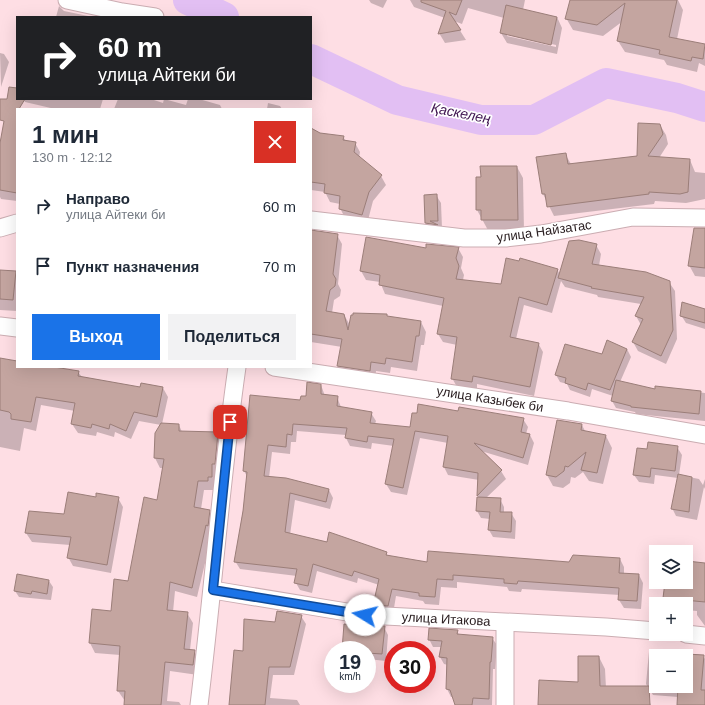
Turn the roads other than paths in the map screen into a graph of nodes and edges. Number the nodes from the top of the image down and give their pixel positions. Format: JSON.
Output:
{"nodes":[{"id":1,"x":68,"y":0,"type":"edge"},
{"id":2,"x":148,"y":16,"type":"edge"},
{"id":3,"x":705,"y":218,"type":"edge"},
{"id":4,"x":312,"y":220,"type":"edge"},
{"id":5,"x":16,"y":223,"type":"edge"},
{"id":6,"x":0,"y":228,"type":"edge"},
{"id":7,"x":0,"y":326,"type":"edge"},
{"id":8,"x":16,"y":328,"type":"edge"},
{"id":9,"x":237,"y":368,"type":"edge"},
{"id":10,"x":281,"y":368,"type":"edge"},
{"id":11,"x":705,"y":435,"type":"edge"},
{"id":12,"x":213,"y":590,"type":"junction"},
{"id":13,"x":505,"y":623,"type":"junction"},
{"id":14,"x":649,"y":630,"type":"edge"},
{"id":15,"x":693,"y":635,"type":"edge"},
{"id":16,"x":705,"y":636,"type":"edge"},
{"id":17,"x":199,"y":705,"type":"edge"},
{"id":18,"x":505,"y":705,"type":"edge"}],
"edges":[{"from":1,"to":2,"type":"street"},
{"from":3,"to":4,"type":"street","name":"улица Найзатас"},
{"from":5,"to":6,"type":"street"},
{"from":7,"to":8,"type":"street"},
{"from":9,"to":12,"type":"street"},
{"from":10,"to":11,"type":"street","name":"улица Казыбек би"},
{"from":12,"to":13,"type":"street","name":"улица Итакова"},
{"from":12,"to":17,"type":"street"},
{"from":13,"to":14,"type":"street","name":"улица Итакова"},
{"from":13,"to":18,"type":"street"},
{"from":15,"to":16,"type":"street"}]}
